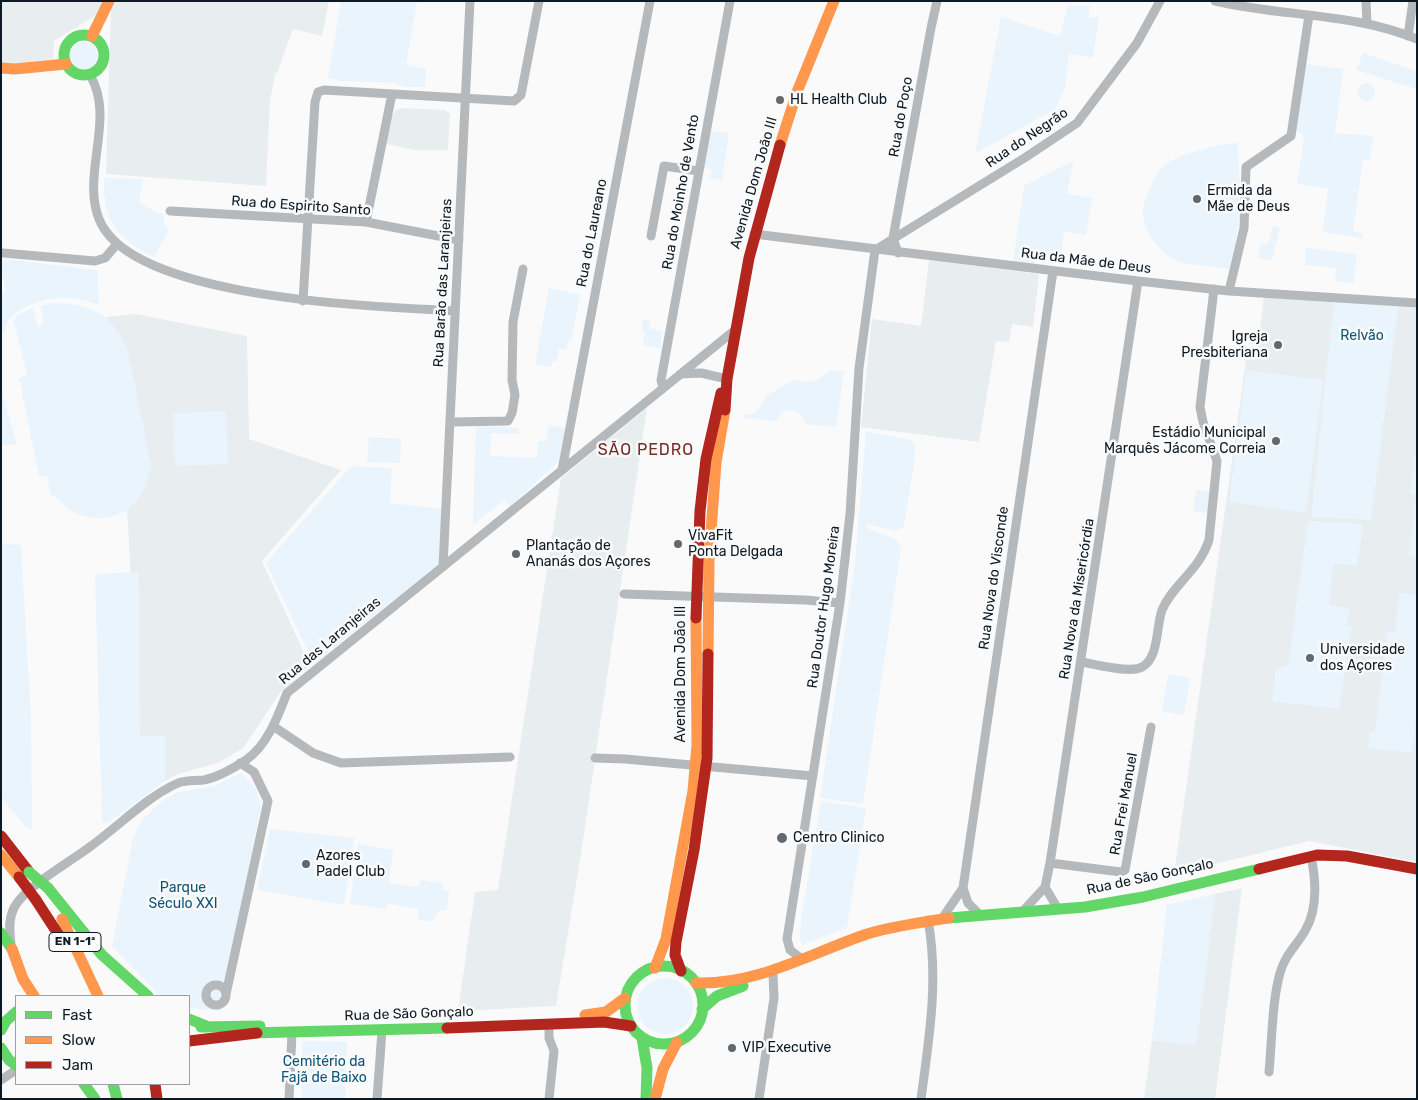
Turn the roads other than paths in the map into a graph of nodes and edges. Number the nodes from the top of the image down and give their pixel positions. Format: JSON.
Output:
{"nodes":[{"id":1,"x":109,"y":1,"type":"edge"},
{"id":2,"x":470,"y":1,"type":"edge"},
{"id":3,"x":539,"y":1,"type":"edge"},
{"id":4,"x":650,"y":1,"type":"edge"},
{"id":5,"x":730,"y":1,"type":"edge"},
{"id":6,"x":834,"y":1,"type":"edge"},
{"id":7,"x":937,"y":1,"type":"edge"},
{"id":8,"x":1160,"y":1,"type":"edge"},
{"id":9,"x":1215,"y":1,"type":"edge"},
{"id":10,"x":1366,"y":1,"type":"edge"},
{"id":11,"x":1413,"y":1,"type":"edge"},
{"id":12,"x":1309,"y":15,"type":"junction"},
{"id":13,"x":1367,"y":23,"type":"junction"},
{"id":14,"x":92,"y":36,"type":"junction"},
{"id":15,"x":1412,"y":37,"type":"edge"},
{"id":16,"x":66,"y":64,"type":"junction"},
{"id":17,"x":1,"y":68,"type":"edge"},
{"id":18,"x":90,"y":75,"type":"junction"},
{"id":19,"x":392,"y":94,"type":"junction"},
{"id":20,"x":466,"y":98,"type":"junction"},
{"id":21,"x":698,"y":171,"type":"junction"},
{"id":22,"x":170,"y":212,"type":"dead end"},
{"id":23,"x":309,"y":219,"type":"junction"},
{"id":24,"x":366,"y":222,"type":"junction"},
{"id":25,"x":754,"y":234,"type":"junction"},
{"id":26,"x":652,"y":236,"type":"dead end"},
{"id":27,"x":893,"y":238,"type":"junction"},
{"id":28,"x":459,"y":240,"type":"junction"},
{"id":29,"x":116,"y":244,"type":"junction"},
{"id":30,"x":875,"y":250,"type":"junction"},
{"id":31,"x":2,"y":252,"type":"edge"},
{"id":32,"x":898,"y":253,"type":"junction"},
{"id":33,"x":523,"y":270,"type":"dead end"},
{"id":34,"x":1053,"y":272,"type":"junction"},
{"id":35,"x":1138,"y":282,"type":"junction"},
{"id":36,"x":1214,"y":289,"type":"junction"},
{"id":37,"x":1229,"y":290,"type":"junction"},
{"id":38,"x":303,"y":301,"type":"junction"},
{"id":39,"x":1417,"y":302,"type":"edge"},
{"id":40,"x":454,"y":311,"type":"junction"},
{"id":41,"x":735,"y":330,"type":"junction"},
{"id":42,"x":680,"y":374,"type":"junction"},
{"id":43,"x":726,"y":379,"type":"junction"},
{"id":44,"x":663,"y":388,"type":"junction"},
{"id":45,"x":450,"y":422,"type":"junction"},
{"id":46,"x":562,"y":470,"type":"junction"},
{"id":47,"x":443,"y":567,"type":"junction"},
{"id":48,"x":624,"y":594,"type":"dead end"},
{"id":49,"x":702,"y":598,"type":"junction"},
{"id":50,"x":840,"y":603,"type":"junction"},
{"id":51,"x":1081,"y":662,"type":"junction"},
{"id":52,"x":273,"y":726,"type":"junction"},
{"id":53,"x":1151,"y":727,"type":"dead end"},
{"id":54,"x":510,"y":758,"type":"dead end"},
{"id":55,"x":595,"y":758,"type":"dead end"},
{"id":56,"x":240,"y":763,"type":"junction"},
{"id":57,"x":701,"y":765,"type":"junction"},
{"id":58,"x":813,"y":776,"type":"junction"},
{"id":59,"x":1,"y":836,"type":"edge"},
{"id":60,"x":1,"y":855,"type":"edge"},
{"id":61,"x":1311,"y":856,"type":"junction"},
{"id":62,"x":1050,"y":863,"type":"junction"},
{"id":63,"x":1417,"y":869,"type":"edge"},
{"id":64,"x":24,"y":875,"type":"junction"},
{"id":65,"x":1046,"y":887,"type":"junction"},
{"id":66,"x":962,"y":888,"type":"junction"},
{"id":67,"x":42,"y":893,"type":"junction"},
{"id":68,"x":1058,"y":909,"type":"junction"},
{"id":69,"x":1023,"y":912,"type":"junction"},
{"id":70,"x":979,"y":914,"type":"junction"},
{"id":71,"x":943,"y":917,"type":"junction"},
{"id":72,"x":928,"y":920,"type":"junction"},
{"id":73,"x":1,"y":932,"type":"edge"},
{"id":74,"x":12,"y":949,"type":"junction"},
{"id":75,"x":802,"y":959,"type":"junction"},
{"id":76,"x":655,"y":968,"type":"junction"},
{"id":77,"x":681,"y":971,"type":"junction"},
{"id":78,"x":772,"y":974,"type":"junction"},
{"id":79,"x":230,"y":976,"type":"junction"},
{"id":80,"x":23,"y":979,"type":"junction"},
{"id":81,"x":696,"y":983,"type":"junction"},
{"id":82,"x":219,"y":985,"type":"junction"},
{"id":83,"x":226,"y":994,"type":"junction"},
{"id":84,"x":22,"y":995,"type":"edge"},
{"id":85,"x":33,"y":995,"type":"edge"},
{"id":86,"x":87,"y":995,"type":"edge"},
{"id":87,"x":98,"y":995,"type":"edge"},
{"id":88,"x":147,"y":995,"type":"edge"},
{"id":89,"x":626,"y":998,"type":"junction"},
{"id":90,"x":702,"y":1009,"type":"junction"},
{"id":91,"x":9,"y":1015,"type":"edge"},
{"id":92,"x":190,"y":1019,"type":"edge"},
{"id":93,"x":549,"y":1026,"type":"junction"},
{"id":94,"x":631,"y":1026,"type":"junction"},
{"id":95,"x":190,"y":1027,"type":"edge"},
{"id":96,"x":209,"y":1027,"type":"junction"},
{"id":97,"x":1,"y":1030,"type":"edge"},
{"id":98,"x":382,"y":1031,"type":"junction"},
{"id":99,"x":190,"y":1033,"type":"edge"},
{"id":100,"x":257,"y":1033,"type":"junction"},
{"id":101,"x":292,"y":1033,"type":"junction"},
{"id":102,"x":642,"y":1038,"type":"junction"},
{"id":103,"x":190,"y":1041,"type":"edge"},
{"id":104,"x":677,"y":1042,"type":"junction"},
{"id":105,"x":1,"y":1049,"type":"edge"},
{"id":106,"x":15,"y":1064,"type":"edge"},
{"id":107,"x":15,"y":1071,"type":"edge"},
{"id":108,"x":1269,"y":1072,"type":"dead end"},
{"id":109,"x":1,"y":1080,"type":"edge"},
{"id":110,"x":85,"y":1085,"type":"edge"},
{"id":111,"x":113,"y":1085,"type":"edge"},
{"id":112,"x":123,"y":1085,"type":"edge"},
{"id":113,"x":155,"y":1085,"type":"edge"},
{"id":114,"x":95,"y":1099,"type":"edge"},
{"id":115,"x":117,"y":1099,"type":"edge"},
{"id":116,"x":127,"y":1099,"type":"edge"},
{"id":117,"x":157,"y":1099,"type":"edge"},
{"id":118,"x":289,"y":1099,"type":"edge"},
{"id":119,"x":377,"y":1099,"type":"edge"},
{"id":120,"x":549,"y":1099,"type":"edge"},
{"id":121,"x":646,"y":1099,"type":"edge"},
{"id":122,"x":655,"y":1099,"type":"edge"},
{"id":123,"x":759,"y":1099,"type":"edge"},
{"id":124,"x":921,"y":1099,"type":"edge"}],
"edges":[{"from":1,"to":14,"type":"main road"},
{"from":2,"to":20,"type":"street","name":"Rua Barão das Laranjeiras"},
{"from":3,"to":20,"type":"street"},
{"from":4,"to":46,"type":"street","name":"Rua do Laureano"},
{"from":5,"to":21,"type":"street","name":"Rua do Moinho de Vento"},
{"from":6,"to":25,"type":"main road","name":"Avenida Dom João III"},
{"from":7,"to":27,"type":"street","name":"Rua do Poço"},
{"from":8,"to":27,"type":"street","name":"Rua do Negrão"},
{"from":9,"to":12,"type":"street"},
{"from":10,"to":13,"type":"street"},
{"from":11,"to":15,"type":"street"},
{"from":12,"to":13,"type":"street"},
{"from":12,"to":37,"type":"street"},
{"from":13,"to":15,"type":"street"},
{"from":14,"to":16,"type":"main road"},
{"from":14,"to":18,"type":"main road"},
{"from":16,"to":17,"type":"main road"},
{"from":16,"to":18,"type":"main road"},
{"from":18,"to":29,"type":"street"},
{"from":19,"to":20,"type":"street"},
{"from":19,"to":23,"type":"street"},
{"from":19,"to":24,"type":"street"},
{"from":20,"to":28,"type":"street","name":"Rua Barão das Laranjeiras"},
{"from":21,"to":26,"type":"street"},
{"from":21,"to":44,"type":"street","name":"Rua do Moinho de Vento"},
{"from":22,"to":23,"type":"street","name":"Rua do Espirito Santo"},
{"from":23,"to":24,"type":"street","name":"Rua do Espirito Santo"},
{"from":23,"to":38,"type":"street"},
{"from":24,"to":28,"type":"street","name":"Rua do Espirito Santo"},
{"from":25,"to":30,"type":"street","name":"Rua da Mãe de Deus"},
{"from":25,"to":41,"type":"main road","name":"Avenida Dom João III"},
{"from":27,"to":30,"type":"street","name":"Rua do Negrão"},
{"from":27,"to":32,"type":"street"},
{"from":28,"to":40,"type":"street","name":"Rua Barão das Laranjeiras"},
{"from":29,"to":31,"type":"street"},
{"from":29,"to":38,"type":"street"},
{"from":30,"to":32,"type":"street","name":"Rua da Mãe de Deus"},
{"from":30,"to":50,"type":"street","name":"Rua Doutor Hugo Moreira"},
{"from":32,"to":34,"type":"street","name":"Rua da Mãe de Deus"},
{"from":33,"to":45,"type":"street"},
{"from":34,"to":35,"type":"street","name":"Rua da Mãe de Deus"},
{"from":34,"to":66,"type":"street","name":"Rua Nova do Visconde"},
{"from":35,"to":36,"type":"street","name":"Rua da Mãe de Deus"},
{"from":35,"to":51,"type":"street","name":"Rua Nova da Misericórdia"},
{"from":36,"to":37,"type":"street","name":"Rua da Mãe de Deus"},
{"from":36,"to":51,"type":"street"},
{"from":37,"to":39,"type":"street","name":"Rua da Mãe de Deus"},
{"from":38,"to":40,"type":"street"},
{"from":40,"to":45,"type":"street","name":"Rua Barão das Laranjeiras"},
{"from":41,"to":42,"type":"street","name":"Rua das Laranjeiras"},
{"from":41,"to":43,"type":"main road","name":"Avenida Dom João III"},
{"from":42,"to":43,"type":"street"},
{"from":42,"to":44,"type":"street","name":"Rua das Laranjeiras"},
{"from":43,"to":49,"type":"main road","name":"Avenida Dom João III"},
{"from":44,"to":46,"type":"street","name":"Rua das Laranjeiras"},
{"from":45,"to":47,"type":"street","name":"Rua Barão das Laranjeiras"},
{"from":46,"to":47,"type":"street","name":"Rua das Laranjeiras"},
{"from":47,"to":52,"type":"street","name":"Rua das Laranjeiras"},
{"from":48,"to":49,"type":"street"},
{"from":49,"to":50,"type":"street"},
{"from":49,"to":57,"type":"main road","name":"Avenida Dom João III"},
{"from":50,"to":58,"type":"street","name":"Rua Doutor Hugo Moreira"},
{"from":51,"to":62,"type":"street","name":"Rua Nova da Misericórdia"},
{"from":52,"to":54,"type":"street"},
{"from":52,"to":56,"type":"street","name":"Rua das Laranjeiras"},
{"from":53,"to":62,"type":"street","name":"Rua Frei Manuel"},
{"from":55,"to":57,"type":"street"},
{"from":56,"to":74,"type":"street","name":"Rua das Laranjeiras"},
{"from":56,"to":79,"type":"street"},
{"from":57,"to":58,"type":"street"},
{"from":57,"to":76,"type":"main road","name":"Avenida Dom João III"},
{"from":57,"to":77,"type":"main road","name":"Avenida Dom João III"},
{"from":58,"to":75,"type":"street","name":"Rua Doutor Hugo Moreira"},
{"from":59,"to":64,"type":"main road","number":"EN 1-1ª"},
{"from":60,"to":64,"type":"main road","number":"EN 1-1ª"},
{"from":61,"to":63,"type":"main road","name":"Rua de São Gonçalo"},
{"from":61,"to":68,"type":"main road","name":"Rua de São Gonçalo"},
{"from":61,"to":108,"type":"street"},
{"from":62,"to":65,"type":"street","name":"Rua Nova da Misericórdia"},
{"from":64,"to":67,"type":"main road","number":"EN 1-1ª","bridge":true},
{"from":65,"to":68,"type":"street"},
{"from":65,"to":69,"type":"street"},
{"from":66,"to":70,"type":"street"},
{"from":66,"to":71,"type":"street","name":"Rua Nova do Visconde"},
{"from":67,"to":86,"type":"main road","number":"EN 1-1ª"},
{"from":67,"to":87,"type":"main road","number":"EN 1-1ª"},
{"from":67,"to":88,"type":"main road"},
{"from":68,"to":69,"type":"main road","name":"Rua de São Gonçalo"},
{"from":69,"to":70,"type":"main road","name":"Rua de São Gonçalo"},
{"from":70,"to":71,"type":"main road","name":"Rua de São Gonçalo"},
{"from":71,"to":72,"type":"main road","name":"Rua de São Gonçalo"},
{"from":72,"to":75,"type":"main road","name":"Rua de São Gonçalo"},
{"from":72,"to":124,"type":"street"},
{"from":73,"to":74,"type":"main road"},
{"from":74,"to":80,"type":"main road","name":"Rua das Laranjeiras"},
{"from":75,"to":78,"type":"main road","name":"Rua de São Gonçalo"},
{"from":75,"to":81,"type":"main road","name":"Rua de São Gonçalo"},
{"from":76,"to":77,"type":"main road"},
{"from":76,"to":89,"type":"main road"},
{"from":77,"to":81,"type":"main road"},
{"from":78,"to":90,"type":"main road","name":"Rua de São Gonçalo"},
{"from":78,"to":123,"type":"street"},
{"from":79,"to":82,"type":"street"},
{"from":79,"to":83,"type":"street"},
{"from":80,"to":84,"type":"main road","name":"Rua das Laranjeiras"},
{"from":80,"to":85,"type":"main road","name":"Rua das Laranjeiras"},
{"from":81,"to":90,"type":"main road"},
{"from":82,"to":83,"type":"street"},
{"from":82,"to":83,"type":"street"},
{"from":89,"to":94,"type":"main road"},
{"from":89,"to":96,"type":"main road","name":"Rua de São Gonçalo"},
{"from":90,"to":104,"type":"main road"},
{"from":91,"to":97,"type":"main road"},
{"from":92,"to":96,"type":"main road"},
{"from":93,"to":94,"type":"main road","name":"Rua de São Gonçalo"},
{"from":93,"to":98,"type":"main road","name":"Rua de São Gonçalo"},
{"from":93,"to":120,"type":"street"},
{"from":94,"to":102,"type":"main road"},
{"from":95,"to":96,"type":"main road","name":"Rua de São Gonçalo"},
{"from":98,"to":101,"type":"main road","name":"Rua de São Gonçalo"},
{"from":98,"to":119,"type":"street"},
{"from":99,"to":100,"type":"main road","name":"Rua de São Gonçalo"},
{"from":100,"to":101,"type":"main road","name":"Rua de São Gonçalo"},
{"from":100,"to":103,"type":"main road"},
{"from":101,"to":118,"type":"street"},
{"from":102,"to":104,"type":"main road"},
{"from":102,"to":121,"type":"main road"},
{"from":104,"to":122,"type":"main road"},
{"from":105,"to":106,"type":"main road"},
{"from":107,"to":109,"type":"street"},
{"from":110,"to":114,"type":"main road"},
{"from":111,"to":115,"type":"main road"},
{"from":112,"to":116,"type":"main road"},
{"from":113,"to":117,"type":"main road"}]}
